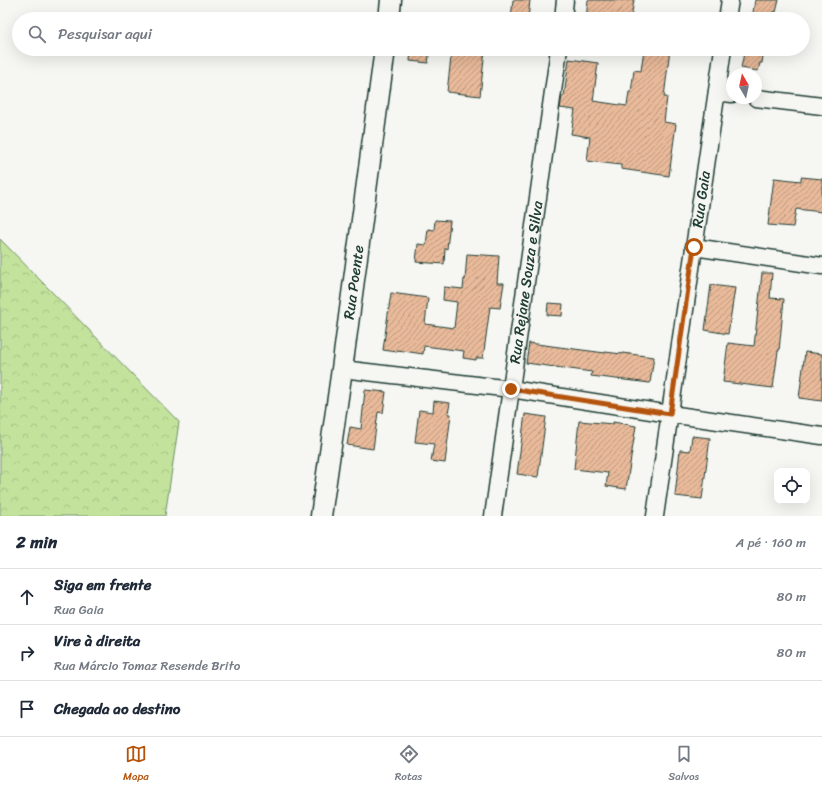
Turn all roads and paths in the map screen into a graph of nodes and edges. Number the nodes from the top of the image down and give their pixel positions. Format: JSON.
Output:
{"nodes":[{"id":1,"x":392,"y":0,"type":"edge"},
{"id":2,"x":565,"y":0,"type":"edge"},
{"id":3,"x":730,"y":0,"type":"edge"},
{"id":4,"x":390,"y":12,"type":"edge"},
{"id":5,"x":564,"y":12,"type":"edge"},
{"id":6,"x":728,"y":12,"type":"edge"},
{"id":7,"x":384,"y":56,"type":"edge"},
{"id":8,"x":557,"y":56,"type":"edge"},
{"id":9,"x":723,"y":56,"type":"edge"},
{"id":10,"x":724,"y":93,"type":"edge"},
{"id":11,"x":762,"y":99,"type":"edge"},
{"id":12,"x":822,"y":106,"type":"edge"},
{"id":13,"x":694,"y":247,"type":"junction"},
{"id":14,"x":822,"y":266,"type":"edge"},
{"id":15,"x":342,"y":369,"type":"junction"},
{"id":16,"x":511,"y":389,"type":"junction"},
{"id":17,"x":670,"y":414,"type":"junction"},
{"id":18,"x":822,"y":436,"type":"edge"},
{"id":19,"x":321,"y":516,"type":"edge"},
{"id":20,"x":493,"y":516,"type":"edge"},
{"id":21,"x":655,"y":516,"type":"edge"}],
"edges":[{"from":1,"to":4,"type":"street"},
{"from":2,"to":5,"type":"street"},
{"from":3,"to":6,"type":"street"},
{"from":7,"to":15,"type":"street","name":"Rua Poente"},
{"from":8,"to":16,"type":"street","name":"Rua Rejane Souza e Silva"},
{"from":9,"to":10,"type":"street","name":"Rua Gaia"},
{"from":10,"to":13,"type":"street","name":"Rua Gaia"},
{"from":11,"to":12,"type":"street"},
{"from":13,"to":14,"type":"street"},
{"from":13,"to":17,"type":"street","name":"Rua Gaia"},
{"from":15,"to":16,"type":"street"},
{"from":15,"to":19,"type":"street","name":"Rua Poente"},
{"from":16,"to":17,"type":"street"},
{"from":16,"to":20,"type":"street","name":"Rua Rejane Souza e Silva"},
{"from":17,"to":18,"type":"street"},
{"from":17,"to":21,"type":"street","name":"Rua Gaia"}]}
